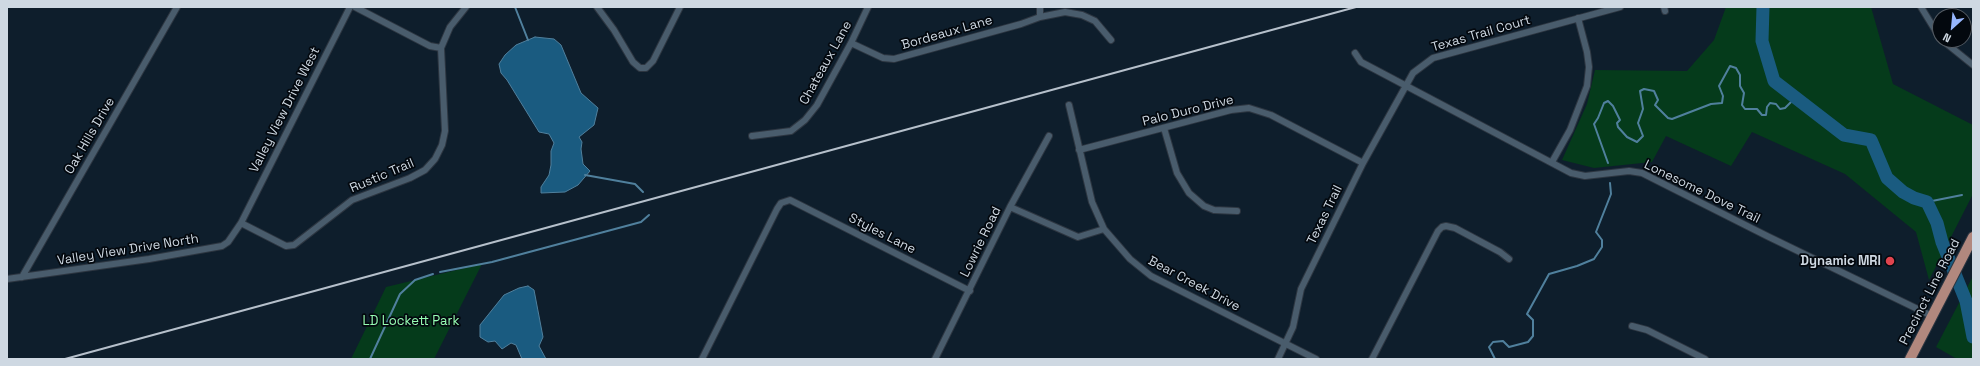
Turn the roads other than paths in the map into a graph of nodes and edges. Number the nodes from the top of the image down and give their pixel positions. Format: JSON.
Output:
{"nodes":[{"id":1,"x":177,"y":7,"type":"edge"},
{"id":2,"x":350,"y":7,"type":"edge"},
{"id":3,"x":355,"y":7,"type":"edge"},
{"id":4,"x":466,"y":7,"type":"edge"},
{"id":5,"x":597,"y":7,"type":"edge"},
{"id":6,"x":680,"y":7,"type":"edge"},
{"id":7,"x":868,"y":7,"type":"edge"},
{"id":8,"x":1040,"y":7,"type":"edge"},
{"id":9,"x":1620,"y":7,"type":"edge"},
{"id":10,"x":1921,"y":7,"type":"edge"},
{"id":11,"x":1040,"y":17,"type":"junction"},
{"id":12,"x":1578,"y":18,"type":"junction"},
{"id":13,"x":1932,"y":25,"type":"edge"},
{"id":14,"x":1111,"y":40,"type":"dead end"},
{"id":15,"x":851,"y":43,"type":"junction"},
{"id":16,"x":441,"y":48,"type":"junction"},
{"id":17,"x":1952,"y":48,"type":"edge"},
{"id":18,"x":1355,"y":53,"type":"dead end"},
{"id":19,"x":1973,"y":66,"type":"edge"},
{"id":20,"x":1406,"y":86,"type":"junction"},
{"id":21,"x":1069,"y":105,"type":"dead end"},
{"id":22,"x":1164,"y":128,"type":"junction"},
{"id":23,"x":752,"y":136,"type":"dead end"},
{"id":24,"x":1049,"y":136,"type":"dead end"},
{"id":25,"x":1079,"y":150,"type":"junction"},
{"id":26,"x":1552,"y":162,"type":"junction"},
{"id":27,"x":1363,"y":163,"type":"junction"},
{"id":28,"x":1010,"y":207,"type":"junction"},
{"id":29,"x":1237,"y":211,"type":"dead end"},
{"id":30,"x":241,"y":223,"type":"junction"},
{"id":31,"x":1104,"y":229,"type":"junction"},
{"id":32,"x":1973,"y":237,"type":"edge"},
{"id":33,"x":1509,"y":259,"type":"dead end"},
{"id":34,"x":22,"y":277,"type":"junction"},
{"id":35,"x":7,"y":279,"type":"edge"},
{"id":36,"x":970,"y":291,"type":"junction"},
{"id":37,"x":1932,"y":316,"type":"junction"},
{"id":38,"x":1632,"y":326,"type":"dead end"},
{"id":39,"x":1285,"y":344,"type":"junction"},
{"id":40,"x":702,"y":359,"type":"edge"},
{"id":41,"x":935,"y":359,"type":"edge"},
{"id":42,"x":1278,"y":359,"type":"edge"},
{"id":43,"x":1316,"y":359,"type":"edge"},
{"id":44,"x":1372,"y":359,"type":"edge"},
{"id":45,"x":1705,"y":359,"type":"edge"},
{"id":46,"x":1910,"y":359,"type":"edge"}],
"edges":[{"from":1,"to":34,"type":"street","name":"Oak Hills Drive"},
{"from":2,"to":30,"type":"street","name":"Valley View Drive West"},
{"from":3,"to":16,"type":"street"},
{"from":4,"to":16,"type":"street","name":"Rustic Trail"},
{"from":5,"to":6,"type":"street"},
{"from":7,"to":15,"type":"street","name":"Chateaux Lane"},
{"from":8,"to":11,"type":"street"},
{"from":9,"to":12,"type":"street","name":"Texas Trail Court"},
{"from":10,"to":13,"type":"street"},
{"from":11,"to":14,"type":"street","name":"Bordeaux Lane"},
{"from":11,"to":15,"type":"street","name":"Bordeaux Lane"},
{"from":12,"to":20,"type":"street","name":"Texas Trail Court"},
{"from":12,"to":26,"type":"street"},
{"from":15,"to":23,"type":"street","name":"Chateaux Lane"},
{"from":16,"to":30,"type":"street","name":"Rustic Trail"},
{"from":17,"to":19,"type":"street"},
{"from":18,"to":20,"type":"street","name":"Lonesome Dove Trail"},
{"from":20,"to":26,"type":"street","name":"Lonesome Dove Trail"},
{"from":20,"to":27,"type":"street","name":"Texas Trail"},
{"from":21,"to":25,"type":"street","name":"Bear Creek Drive"},
{"from":22,"to":25,"type":"street","name":"Palo Duro Drive"},
{"from":22,"to":27,"type":"street","name":"Palo Duro Drive"},
{"from":22,"to":29,"type":"street"},
{"from":24,"to":28,"type":"street","name":"Lowrie Road"},
{"from":25,"to":31,"type":"street","name":"Bear Creek Drive"},
{"from":26,"to":37,"type":"street","name":"Lonesome Dove Trail"},
{"from":27,"to":39,"type":"street","name":"Texas Trail"},
{"from":28,"to":31,"type":"street"},
{"from":28,"to":36,"type":"street","name":"Lowrie Road"},
{"from":30,"to":34,"type":"street","name":"Valley View Drive North"},
{"from":31,"to":39,"type":"street","name":"Bear Creek Drive"},
{"from":32,"to":37,"type":"main road","name":"Precinct Line Road"},
{"from":33,"to":44,"type":"street"},
{"from":34,"to":35,"type":"street","name":"Valley View Drive North"},
{"from":36,"to":40,"type":"street","name":"Styles Lane"},
{"from":36,"to":41,"type":"street","name":"Lowrie Road"},
{"from":37,"to":46,"type":"main road","name":"Precinct Line Road"},
{"from":38,"to":45,"type":"street"},
{"from":39,"to":42,"type":"street","name":"Texas Trail"},
{"from":39,"to":43,"type":"street","name":"Bear Creek Drive"}]}
